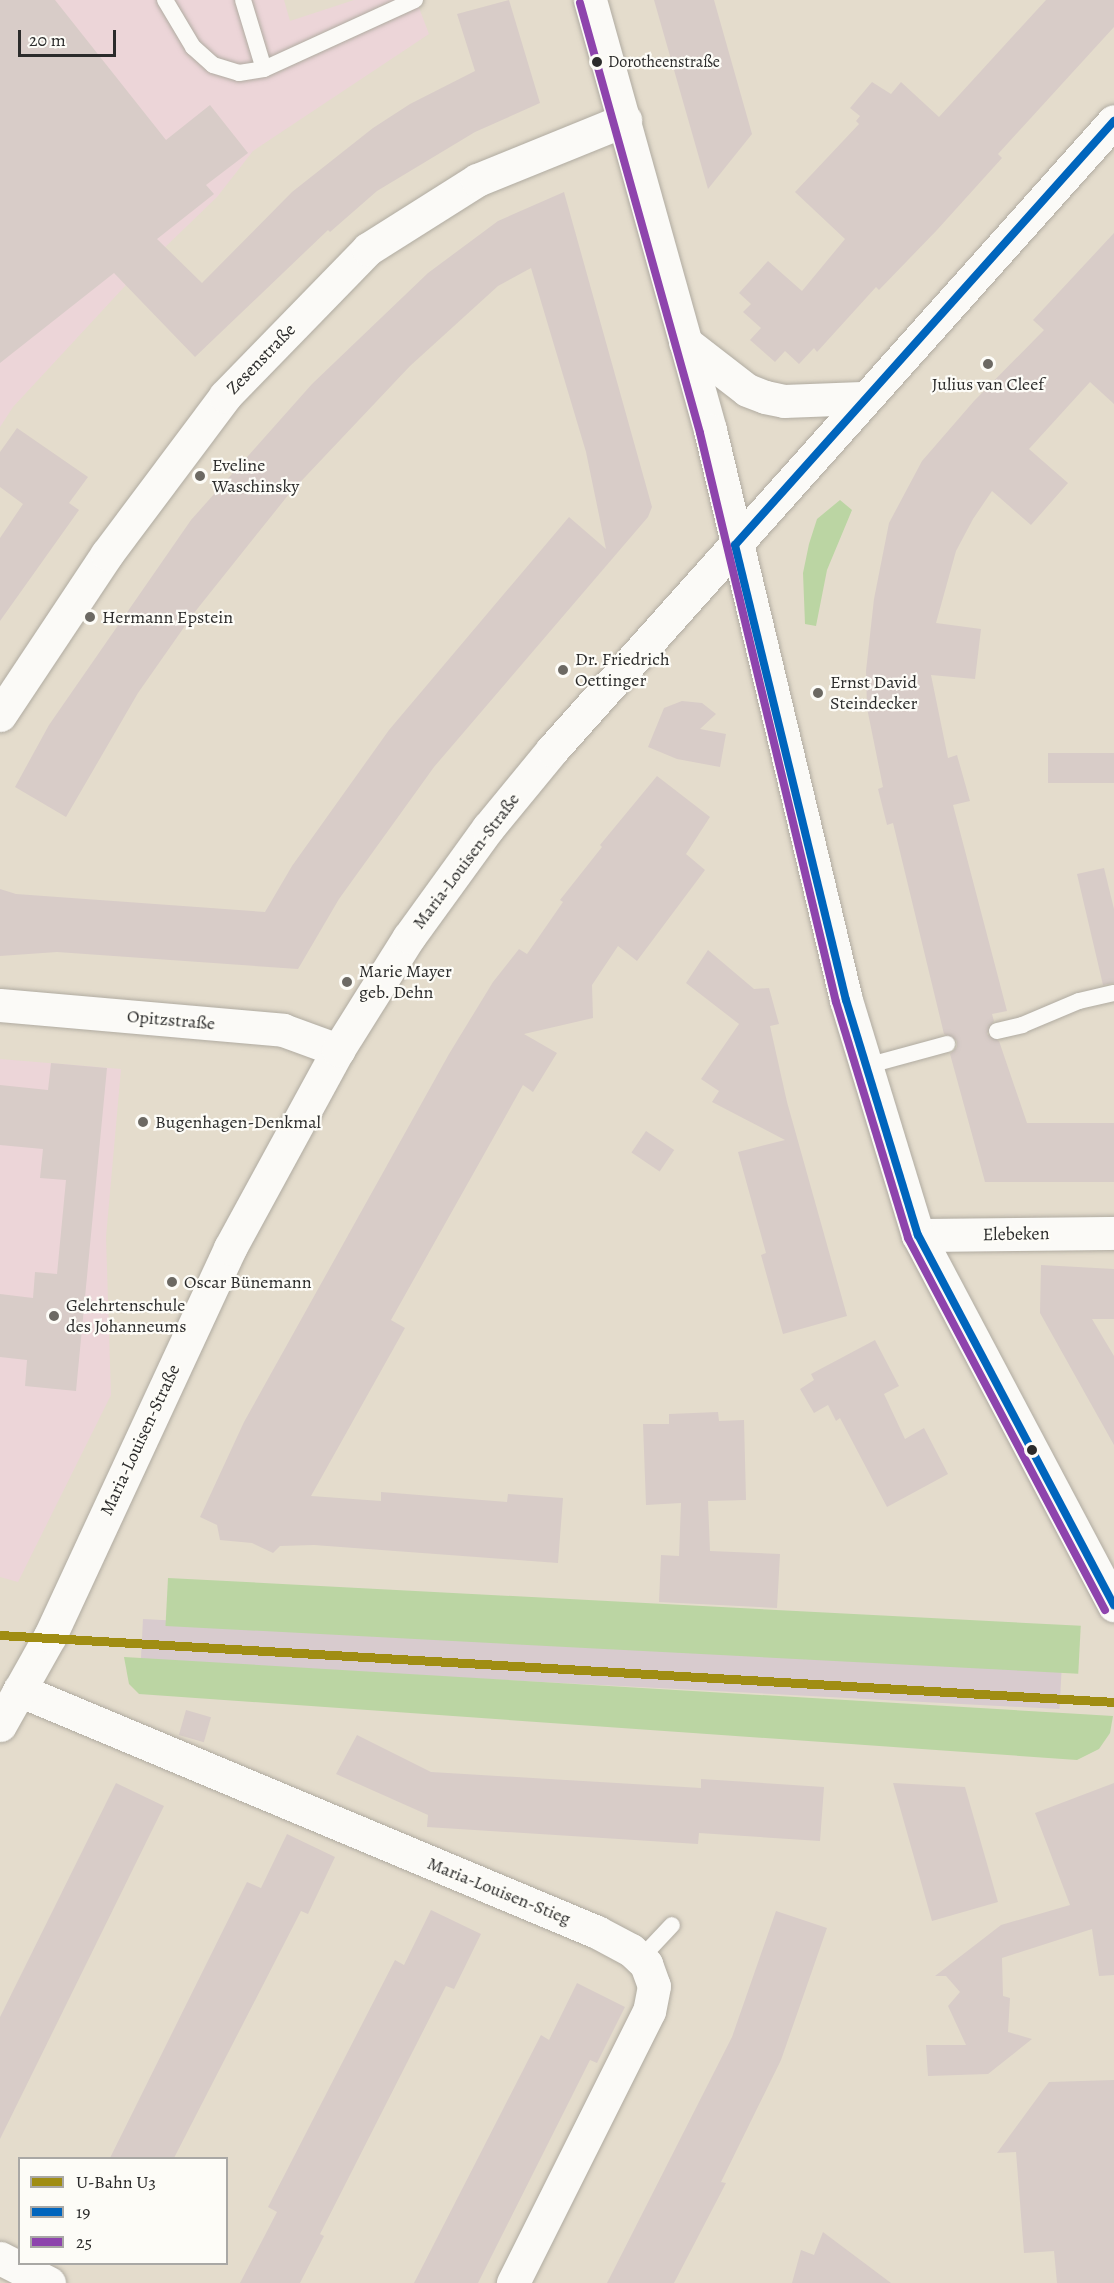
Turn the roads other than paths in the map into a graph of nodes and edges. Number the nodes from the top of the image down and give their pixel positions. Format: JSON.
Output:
{"nodes":[{"id":1,"x":165,"y":0,"type":"edge"},
{"id":2,"x":243,"y":0,"type":"edge"},
{"id":3,"x":415,"y":0,"type":"edge"},
{"id":4,"x":590,"y":0,"type":"edge"},
{"id":5,"x":264,"y":69,"type":"junction"},
{"id":6,"x":625,"y":120,"type":"junction"},
{"id":7,"x":1114,"y":121,"type":"edge"},
{"id":8,"x":685,"y":342,"type":"junction"},
{"id":9,"x":862,"y":398,"type":"junction"},
{"id":10,"x":735,"y":545,"type":"junction"},
{"id":11,"x":0,"y":715,"type":"edge"},
{"id":12,"x":1114,"y":993,"type":"edge"},
{"id":13,"x":0,"y":1005,"type":"edge"},
{"id":14,"x":997,"y":1031,"type":"dead end"},
{"id":15,"x":947,"y":1044,"type":"dead end"},
{"id":16,"x":338,"y":1050,"type":"junction"},
{"id":17,"x":866,"y":1066,"type":"junction"},
{"id":18,"x":1114,"y":1233,"type":"edge"},
{"id":19,"x":918,"y":1235,"type":"junction"},
{"id":20,"x":1113,"y":1601,"type":"edge"},
{"id":21,"x":19,"y":1690,"type":"junction"},
{"id":22,"x":0,"y":1725,"type":"edge"},
{"id":23,"x":672,"y":1925,"type":"dead end"},
{"id":24,"x":641,"y":1958,"type":"junction"},
{"id":25,"x":0,"y":2258,"type":"edge"},
{"id":26,"x":49,"y":2283,"type":"edge"},
{"id":27,"x":513,"y":2283,"type":"edge"}],
"edges":[{"from":1,"to":5,"type":"lane"},
{"from":2,"to":5,"type":"lane"},
{"from":3,"to":5,"type":"lane"},
{"from":4,"to":6,"type":"street"},
{"from":6,"to":8,"type":"street"},
{"from":6,"to":11,"type":"street","name":"Zesenstraße"},
{"from":7,"to":9,"type":"street","name":"Maria-Louisen-Straße"},
{"from":8,"to":9,"type":"street"},
{"from":8,"to":10,"type":"street"},
{"from":9,"to":10,"type":"street","name":"Maria-Louisen-Straße"},
{"from":10,"to":16,"type":"street","name":"Maria-Louisen-Straße"},
{"from":10,"to":17,"type":"street"},
{"from":12,"to":14,"type":"lane"},
{"from":13,"to":16,"type":"street","name":"Opitzstraße"},
{"from":15,"to":17,"type":"lane"},
{"from":16,"to":21,"type":"street","name":"Maria-Louisen-Straße"},
{"from":17,"to":19,"type":"street"},
{"from":18,"to":19,"type":"street","name":"Elebeken"},
{"from":19,"to":20,"type":"street"},
{"from":21,"to":22,"type":"street","name":"Maria-Louisen-Straße"},
{"from":21,"to":24,"type":"street","name":"Maria-Louisen-Stieg"},
{"from":23,"to":24,"type":"lane"},
{"from":24,"to":27,"type":"street"},
{"from":25,"to":26,"type":"street"}]}
